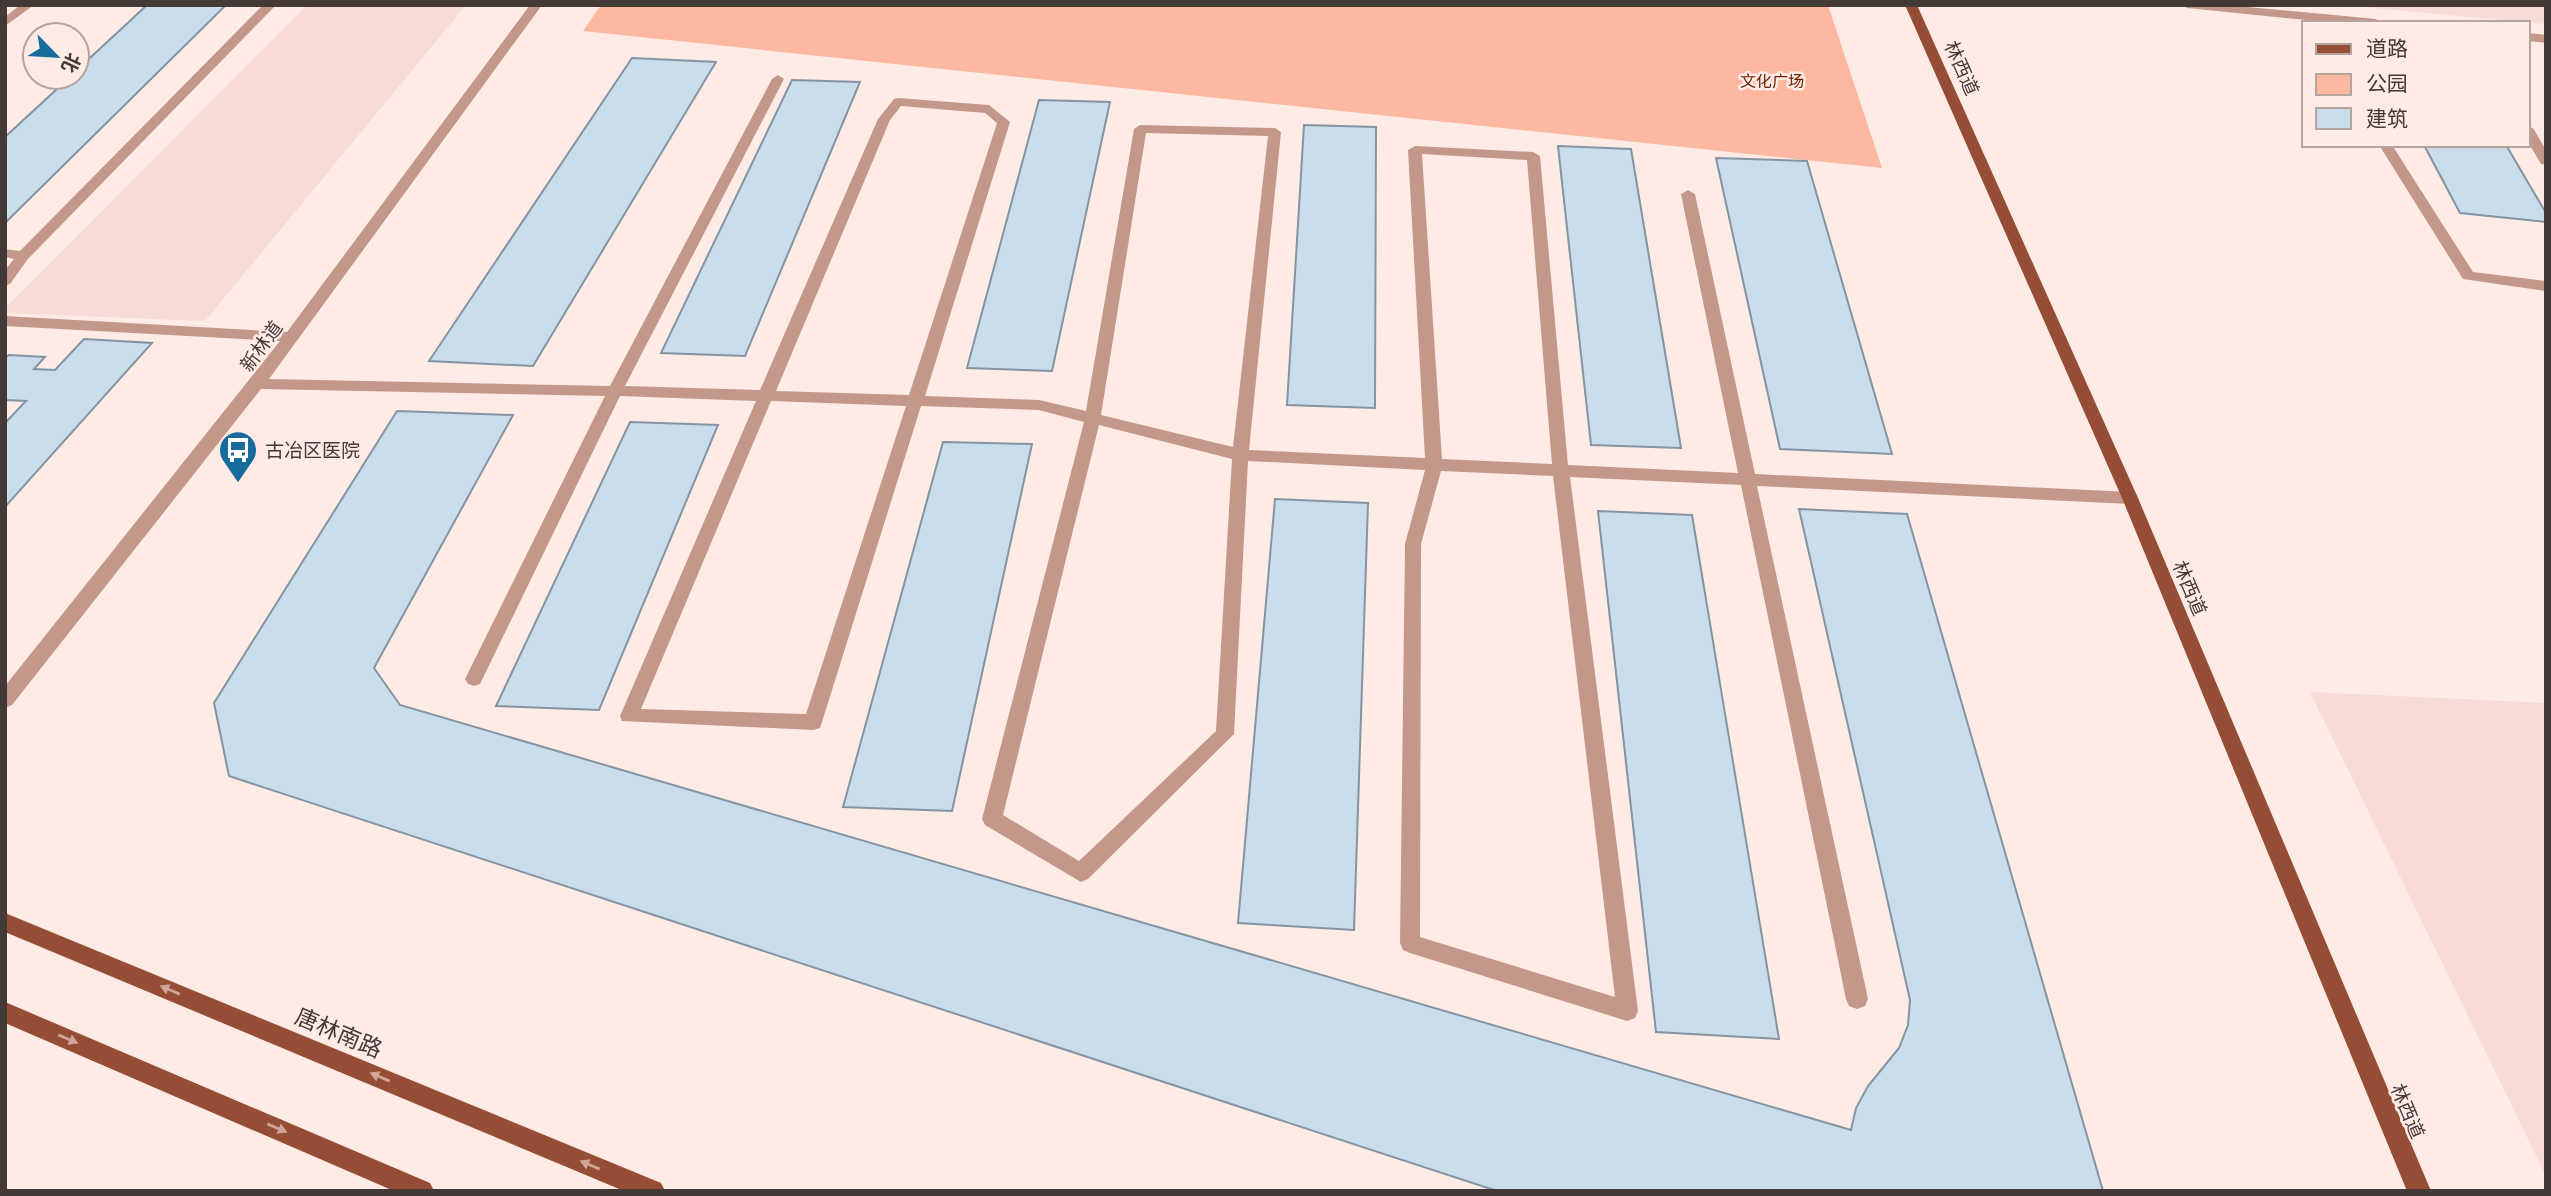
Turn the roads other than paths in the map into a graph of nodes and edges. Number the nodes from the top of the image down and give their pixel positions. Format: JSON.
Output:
{"nodes":[{"id":1,"x":28,"y":5,"type":"edge"},
{"id":2,"x":270,"y":5,"type":"edge"},
{"id":3,"x":536,"y":5,"type":"edge"},
{"id":4,"x":1911,"y":5,"type":"edge"},
{"id":5,"x":2187,"y":5,"type":"edge"},
{"id":6,"x":2305,"y":19,"type":"edge"},
{"id":7,"x":2340,"y":21,"type":"edge"},
{"id":8,"x":5,"y":23,"type":"edge"},
{"id":9,"x":778,"y":79,"type":"dead end"},
{"id":10,"x":2530,"y":134,"type":"edge"},
{"id":11,"x":2386,"y":147,"type":"edge"},
{"id":12,"x":2546,"y":161,"type":"edge"},
{"id":13,"x":1688,"y":194,"type":"dead end"},
{"id":14,"x":5,"y":253,"type":"edge"},
{"id":15,"x":23,"y":256,"type":"junction"},
{"id":16,"x":5,"y":282,"type":"edge"},
{"id":17,"x":2546,"y":286,"type":"edge"},
{"id":18,"x":5,"y":321,"type":"edge"},
{"id":19,"x":291,"y":337,"type":"junction"},
{"id":20,"x":257,"y":384,"type":"junction"},
{"id":21,"x":615,"y":391,"type":"junction"},
{"id":22,"x":764,"y":397,"type":"junction"},
{"id":23,"x":917,"y":402,"type":"junction"},
{"id":24,"x":1093,"y":417,"type":"junction"},
{"id":25,"x":1240,"y":454,"type":"junction"},
{"id":26,"x":1434,"y":466,"type":"junction"},
{"id":27,"x":1561,"y":472,"type":"junction"},
{"id":28,"x":1748,"y":480,"type":"junction"},
{"id":29,"x":2130,"y":498,"type":"junction"},
{"id":30,"x":474,"y":679,"type":"dead end"},
{"id":31,"x":5,"y":700,"type":"edge"},
{"id":32,"x":5,"y":922,"type":"edge"},
{"id":33,"x":1857,"y":999,"type":"dead end"},
{"id":34,"x":5,"y":1012,"type":"edge"},
{"id":35,"x":422,"y":1191,"type":"edge"},
{"id":36,"x":653,"y":1191,"type":"edge"},
{"id":37,"x":2418,"y":1191,"type":"edge"}],
"edges":[{"from":1,"to":8,"type":"street"},
{"from":2,"to":15,"type":"street"},
{"from":3,"to":19,"type":"street","name":"新林道"},
{"from":4,"to":29,"type":"main road","name":"林西道"},
{"from":5,"to":6,"type":"street"},
{"from":6,"to":7,"type":"street"},
{"from":9,"to":21,"type":"street"},
{"from":10,"to":12,"type":"street"},
{"from":11,"to":17,"type":"street"},
{"from":13,"to":28,"type":"street"},
{"from":14,"to":15,"type":"street"},
{"from":15,"to":16,"type":"street"},
{"from":18,"to":19,"type":"street"},
{"from":19,"to":20,"type":"street","name":"新林道"},
{"from":20,"to":21,"type":"street"},
{"from":20,"to":31,"type":"street","name":"新林道"},
{"from":21,"to":22,"type":"street"},
{"from":21,"to":30,"type":"street"},
{"from":22,"to":23,"type":"street"},
{"from":22,"to":23,"type":"street"},
{"from":22,"to":23,"type":"street"},
{"from":23,"to":24,"type":"street"},
{"from":24,"to":25,"type":"street"},
{"from":24,"to":25,"type":"street"},
{"from":24,"to":25,"type":"street"},
{"from":25,"to":26,"type":"street"},
{"from":26,"to":27,"type":"street"},
{"from":26,"to":27,"type":"street"},
{"from":26,"to":27,"type":"street"},
{"from":27,"to":28,"type":"street"},
{"from":28,"to":29,"type":"street"},
{"from":28,"to":33,"type":"street"},
{"from":29,"to":37,"type":"main road","name":"林西道"},
{"from":36,"to":32,"type":"main road","name":"唐林南路","one_way":true},
{"from":34,"to":35,"type":"main road","one_way":true}]}
